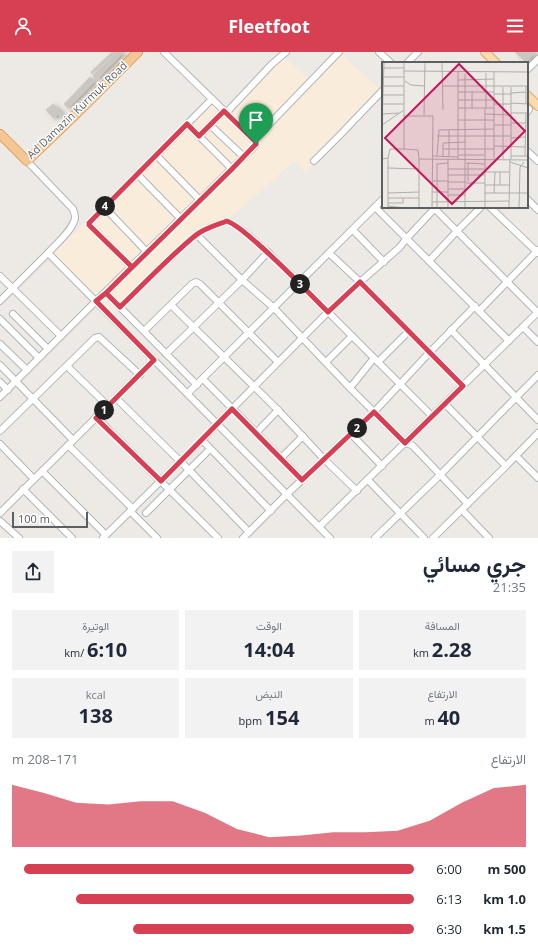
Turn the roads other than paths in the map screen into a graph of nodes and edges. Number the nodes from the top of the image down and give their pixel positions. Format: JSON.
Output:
{"nodes":[{"id":1,"x":138,"y":52,"type":"edge"},
{"id":2,"x":164,"y":52,"type":"edge"},
{"id":3,"x":286,"y":52,"type":"edge"},
{"id":4,"x":339,"y":52,"type":"edge"},
{"id":5,"x":379,"y":52,"type":"edge"},
{"id":6,"x":418,"y":52,"type":"edge"},
{"id":7,"x":485,"y":52,"type":"edge"},
{"id":8,"x":538,"y":59,"type":"edge"},
{"id":9,"x":390,"y":62,"type":"edge"},
{"id":10,"x":408,"y":62,"type":"edge"},
{"id":11,"x":495,"y":62,"type":"edge"},
{"id":12,"x":528,"y":69,"type":"edge"},
{"id":13,"x":382,"y":91,"type":"edge"},
{"id":14,"x":528,"y":96,"type":"edge"},
{"id":15,"x":212,"y":99,"type":"junction"},
{"id":16,"x":538,"y":106,"type":"edge"},
{"id":17,"x":225,"y":112,"type":"junction"},
{"id":18,"x":187,"y":124,"type":"junction"},
{"id":19,"x":210,"y":125,"type":"junction"},
{"id":20,"x":0,"y":134,"type":"edge"},
{"id":21,"x":199,"y":136,"type":"junction"},
{"id":22,"x":254,"y":140,"type":"junction"},
{"id":23,"x":156,"y":155,"type":"junction"},
{"id":24,"x":244,"y":157,"type":"junction"},
{"id":25,"x":27,"y":161,"type":"junction"},
{"id":26,"x":314,"y":161,"type":"dead end"},
{"id":27,"x":232,"y":169,"type":"junction"},
{"id":28,"x":137,"y":174,"type":"junction"},
{"id":29,"x":200,"y":200,"type":"junction"},
{"id":30,"x":382,"y":200,"type":"edge"},
{"id":31,"x":528,"y":200,"type":"edge"},
{"id":32,"x":104,"y":207,"type":"junction"},
{"id":33,"x":375,"y":207,"type":"junction"},
{"id":34,"x":434,"y":208,"type":"edge"},
{"id":35,"x":480,"y":208,"type":"edge"},
{"id":36,"x":491,"y":208,"type":"edge"},
{"id":37,"x":538,"y":210,"type":"edge"},
{"id":38,"x":181,"y":219,"type":"junction"},
{"id":39,"x":353,"y":230,"type":"junction"},
{"id":40,"x":456,"y":231,"type":"junction"},
{"id":41,"x":196,"y":235,"type":"junction"},
{"id":42,"x":407,"y":238,"type":"junction"},
{"id":43,"x":147,"y":252,"type":"junction"},
{"id":44,"x":268,"y":252,"type":"junction"},
{"id":45,"x":538,"y":252,"type":"edge"},
{"id":46,"x":48,"y":253,"type":"junction"},
{"id":47,"x":329,"y":253,"type":"junction"},
{"id":48,"x":429,"y":261,"type":"junction"},
{"id":49,"x":384,"y":262,"type":"junction"},
{"id":50,"x":132,"y":267,"type":"junction"},
{"id":51,"x":0,"y":276,"type":"edge"},
{"id":52,"x":242,"y":280,"type":"junction"},
{"id":53,"x":360,"y":282,"type":"junction"},
{"id":54,"x":508,"y":282,"type":"junction"},
{"id":55,"x":299,"y":283,"type":"junction"},
{"id":56,"x":12,"y":289,"type":"junction"},
{"id":57,"x":106,"y":293,"type":"junction"},
{"id":58,"x":0,"y":301,"type":"edge"},
{"id":59,"x":96,"y":301,"type":"junction"},
{"id":60,"x":219,"y":303,"type":"junction"},
{"id":61,"x":171,"y":305,"type":"junction"},
{"id":62,"x":120,"y":307,"type":"junction"},
{"id":63,"x":274,"y":308,"type":"junction"},
{"id":64,"x":477,"y":309,"type":"junction"},
{"id":65,"x":328,"y":312,"type":"junction"},
{"id":66,"x":538,"y":312,"type":"edge"},
{"id":67,"x":13,"y":314,"type":"dead end"},
{"id":68,"x":0,"y":319,"type":"edge"},
{"id":69,"x":194,"y":327,"type":"junction"},
{"id":70,"x":523,"y":327,"type":"junction"},
{"id":71,"x":451,"y":330,"type":"junction"},
{"id":72,"x":144,"y":331,"type":"junction"},
{"id":73,"x":408,"y":332,"type":"junction"},
{"id":74,"x":249,"y":333,"type":"junction"},
{"id":75,"x":62,"y":336,"type":"junction"},
{"id":76,"x":352,"y":336,"type":"junction"},
{"id":77,"x":302,"y":338,"type":"junction"},
{"id":78,"x":509,"y":341,"type":"junction"},
{"id":79,"x":538,"y":342,"type":"edge"},
{"id":80,"x":0,"y":344,"type":"edge"},
{"id":81,"x":48,"y":349,"type":"junction"},
{"id":82,"x":429,"y":353,"type":"junction"},
{"id":83,"x":166,"y":354,"type":"junction"},
{"id":84,"x":39,"y":358,"type":"junction"},
{"id":85,"x":224,"y":358,"type":"junction"},
{"id":86,"x":154,"y":360,"type":"junction"},
{"id":87,"x":376,"y":360,"type":"junction"},
{"id":88,"x":278,"y":362,"type":"junction"},
{"id":89,"x":326,"y":362,"type":"junction"},
{"id":90,"x":485,"y":364,"type":"junction"},
{"id":91,"x":0,"y":365,"type":"edge"},
{"id":92,"x":67,"y":366,"type":"junction"},
{"id":93,"x":27,"y":370,"type":"junction"},
{"id":94,"x":140,"y":375,"type":"junction"},
{"id":95,"x":538,"y":376,"type":"edge"},
{"id":96,"x":203,"y":379,"type":"junction"},
{"id":97,"x":16,"y":381,"type":"junction"},
{"id":98,"x":0,"y":382,"type":"edge"},
{"id":99,"x":400,"y":384,"type":"junction"},
{"id":100,"x":197,"y":385,"type":"junction"},
{"id":101,"x":463,"y":386,"type":"junction"},
{"id":102,"x":254,"y":387,"type":"junction"},
{"id":103,"x":350,"y":388,"type":"junction"},
{"id":104,"x":8,"y":390,"type":"junction"},
{"id":105,"x":188,"y":393,"type":"junction"},
{"id":106,"x":0,"y":397,"type":"edge"},
{"id":107,"x":516,"y":397,"type":"junction"},
{"id":108,"x":33,"y":398,"type":"junction"},
{"id":109,"x":116,"y":398,"type":"junction"},
{"id":110,"x":445,"y":404,"type":"junction"},
{"id":111,"x":108,"y":406,"type":"junction"},
{"id":112,"x":232,"y":409,"type":"junction"},
{"id":113,"x":278,"y":410,"type":"junction"},
{"id":114,"x":374,"y":412,"type":"junction"},
{"id":115,"x":432,"y":416,"type":"junction"},
{"id":116,"x":96,"y":418,"type":"junction"},
{"id":117,"x":538,"y":420,"type":"edge"},
{"id":118,"x":217,"y":424,"type":"junction"},
{"id":119,"x":0,"y":431,"type":"edge"},
{"id":120,"x":256,"y":433,"type":"junction"},
{"id":121,"x":538,"y":433,"type":"edge"},
{"id":122,"x":351,"y":434,"type":"junction"},
{"id":123,"x":303,"y":436,"type":"junction"},
{"id":124,"x":477,"y":437,"type":"junction"},
{"id":125,"x":73,"y":440,"type":"junction"},
{"id":126,"x":202,"y":440,"type":"junction"},
{"id":127,"x":405,"y":443,"type":"junction"},
{"id":128,"x":0,"y":444,"type":"edge"},
{"id":129,"x":68,"y":445,"type":"junction"},
{"id":130,"x":210,"y":449,"type":"junction"},
{"id":131,"x":516,"y":456,"type":"junction"},
{"id":132,"x":281,"y":458,"type":"junction"},
{"id":133,"x":324,"y":459,"type":"junction"},
{"id":134,"x":180,"y":462,"type":"junction"},
{"id":135,"x":382,"y":466,"type":"junction"},
{"id":136,"x":506,"y":466,"type":"junction"},
{"id":137,"x":189,"y":470,"type":"junction"},
{"id":138,"x":42,"y":471,"type":"junction"},
{"id":139,"x":440,"y":475,"type":"junction"},
{"id":140,"x":538,"y":478,"type":"edge"},
{"id":141,"x":34,"y":479,"type":"junction"},
{"id":142,"x":302,"y":480,"type":"junction"},
{"id":143,"x":368,"y":480,"type":"junction"},
{"id":144,"x":161,"y":481,"type":"junction"},
{"id":145,"x":23,"y":489,"type":"junction"},
{"id":146,"x":169,"y":489,"type":"junction"},
{"id":147,"x":357,"y":491,"type":"junction"},
{"id":148,"x":287,"y":494,"type":"junction"},
{"id":149,"x":468,"y":504,"type":"junction"},
{"id":150,"x":132,"y":510,"type":"junction"},
{"id":151,"x":462,"y":510,"type":"junction"},
{"id":152,"x":271,"y":511,"type":"junction"},
{"id":153,"x":0,"y":512,"type":"edge"},
{"id":154,"x":146,"y":513,"type":"dead end"},
{"id":155,"x":400,"y":513,"type":"junction"},
{"id":156,"x":0,"y":521,"type":"edge"},
{"id":157,"x":319,"y":527,"type":"junction"},
{"id":158,"x":249,"y":532,"type":"junction"},
{"id":159,"x":105,"y":536,"type":"edge"},
{"id":160,"x":19,"y":538,"type":"edge"},
{"id":161,"x":72,"y":538,"type":"edge"},
{"id":162,"x":157,"y":538,"type":"edge"},
{"id":163,"x":218,"y":538,"type":"edge"},
{"id":164,"x":243,"y":538,"type":"edge"},
{"id":165,"x":330,"y":538,"type":"edge"},
{"id":166,"x":375,"y":538,"type":"edge"},
{"id":167,"x":424,"y":538,"type":"edge"},
{"id":168,"x":433,"y":538,"type":"edge"},
{"id":169,"x":489,"y":538,"type":"edge"}],
"edges":[{"from":1,"to":25,"type":"highway","name":"Ad Damazin Kurmuk Road"},
{"from":2,"to":15,"type":"street"},
{"from":3,"to":17,"type":"street"},
{"from":4,"to":22,"type":"street"},
{"from":5,"to":9,"type":"street"},
{"from":6,"to":10,"type":"street"},
{"from":7,"to":11,"type":"main road"},
{"from":8,"to":12,"type":"street"},
{"from":13,"to":26,"type":"street"},
{"from":14,"to":16,"type":"main road"},
{"from":15,"to":17,"type":"street"},
{"from":15,"to":18,"type":"street"},
{"from":17,"to":19,"type":"street"},
{"from":17,"to":22,"type":"street"},
{"from":18,"to":21,"type":"street"},
{"from":18,"to":23,"type":"street"},
{"from":19,"to":21,"type":"street"},
{"from":19,"to":24,"type":"street"},
{"from":20,"to":25,"type":"highway","name":"Ad Damazin Kurmuk Road"},
{"from":21,"to":27,"type":"street"},
{"from":22,"to":24,"type":"street"},
{"from":23,"to":28,"type":"street"},
{"from":23,"to":29,"type":"street"},
{"from":24,"to":27,"type":"street"},
{"from":25,"to":46,"type":"street"},
{"from":27,"to":29,"type":"street"},
{"from":28,"to":32,"type":"street"},
{"from":28,"to":38,"type":"street"},
{"from":29,"to":38,"type":"street"},
{"from":30,"to":33,"type":"street"},
{"from":31,"to":37,"type":"street"},
{"from":32,"to":43,"type":"street"},
{"from":32,"to":50,"type":"street"},
{"from":33,"to":39,"type":"street"},
{"from":33,"to":42,"type":"street"},
{"from":34,"to":40,"type":"street"},
{"from":34,"to":42,"type":"street"},
{"from":35,"to":40,"type":"street"},
{"from":36,"to":45,"type":"street"},
{"from":38,"to":43,"type":"street"},
{"from":39,"to":47,"type":"street"},
{"from":39,"to":49,"type":"street"},
{"from":40,"to":48,"type":"street"},
{"from":40,"to":54,"type":"street"},
{"from":41,"to":44,"type":"street"},
{"from":41,"to":52,"type":"street"},
{"from":41,"to":62,"type":"street"},
{"from":42,"to":48,"type":"street"},
{"from":42,"to":49,"type":"street"},
{"from":43,"to":50,"type":"street"},
{"from":44,"to":52,"type":"street"},
{"from":44,"to":55,"type":"street"},
{"from":45,"to":54,"type":"street"},
{"from":46,"to":56,"type":"street"},
{"from":46,"to":59,"type":"street"},
{"from":47,"to":53,"type":"street"},
{"from":47,"to":55,"type":"street"},
{"from":48,"to":64,"type":"street"},
{"from":49,"to":53,"type":"street"},
{"from":50,"to":57,"type":"street"},
{"from":51,"to":56,"type":"street"},
{"from":52,"to":60,"type":"street"},
{"from":52,"to":63,"type":"street"},
{"from":53,"to":65,"type":"street"},
{"from":53,"to":73,"type":"street"},
{"from":54,"to":64,"type":"street"},
{"from":54,"to":66,"type":"street"},
{"from":55,"to":63,"type":"street"},
{"from":55,"to":65,"type":"street"},
{"from":56,"to":58,"type":"street"},
{"from":56,"to":75,"type":"street"},
{"from":57,"to":59,"type":"street"},
{"from":57,"to":62,"type":"street"},
{"from":59,"to":75,"type":"street"},
{"from":59,"to":86,"type":"street"},
{"from":60,"to":61,"type":"street"},
{"from":60,"to":69,"type":"street"},
{"from":60,"to":74,"type":"street"},
{"from":61,"to":69,"type":"street"},
{"from":61,"to":72,"type":"street"},
{"from":62,"to":72,"type":"street"},
{"from":63,"to":74,"type":"street"},
{"from":63,"to":77,"type":"street"},
{"from":64,"to":71,"type":"street"},
{"from":64,"to":78,"type":"street"},
{"from":65,"to":76,"type":"street"},
{"from":65,"to":77,"type":"street"},
{"from":66,"to":70,"type":"street"},
{"from":67,"to":81,"type":"street"},
{"from":68,"to":84,"type":"street"},
{"from":69,"to":83,"type":"street"},
{"from":69,"to":85,"type":"street"},
{"from":70,"to":78,"type":"street"},
{"from":70,"to":79,"type":"street"},
{"from":71,"to":82,"type":"street"},
{"from":71,"to":90,"type":"street"},
{"from":72,"to":83,"type":"street"},
{"from":73,"to":82,"type":"street"},
{"from":73,"to":87,"type":"street"},
{"from":74,"to":85,"type":"street"},
{"from":74,"to":88,"type":"street"},
{"from":75,"to":81,"type":"street"},
{"from":76,"to":87,"type":"street"},
{"from":76,"to":89,"type":"street"},
{"from":77,"to":88,"type":"street"},
{"from":77,"to":89,"type":"street"},
{"from":78,"to":90,"type":"street"},
{"from":80,"to":93,"type":"street"},
{"from":81,"to":84,"type":"street"},
{"from":82,"to":99,"type":"street"},
{"from":82,"to":101,"type":"street"},
{"from":83,"to":100,"type":"street"},
{"from":84,"to":93,"type":"street"},
{"from":85,"to":96,"type":"street"},
{"from":85,"to":102,"type":"street"},
{"from":86,"to":94,"type":"street"},
{"from":86,"to":105,"type":"street"},
{"from":87,"to":99,"type":"street"},
{"from":87,"to":103,"type":"street"},
{"from":88,"to":102,"type":"street"},
{"from":89,"to":103,"type":"street"},
{"from":90,"to":101,"type":"street"},
{"from":90,"to":107,"type":"street"},
{"from":91,"to":97,"type":"street"},
{"from":92,"to":94,"type":"street"},
{"from":92,"to":108,"type":"street"},
{"from":92,"to":111,"type":"street"},
{"from":93,"to":97,"type":"street"},
{"from":94,"to":109,"type":"street"},
{"from":95,"to":107,"type":"street"},
{"from":96,"to":100,"type":"street"},
{"from":96,"to":112,"type":"street"},
{"from":97,"to":104,"type":"street"},
{"from":97,"to":108,"type":"street"},
{"from":98,"to":104,"type":"street"},
{"from":99,"to":114,"type":"street"},
{"from":99,"to":115,"type":"street"},
{"from":100,"to":105,"type":"street"},
{"from":101,"to":110,"type":"street"},
{"from":102,"to":112,"type":"street"},
{"from":102,"to":113,"type":"street"},
{"from":103,"to":114,"type":"street"},
{"from":104,"to":106,"type":"street"},
{"from":105,"to":118,"type":"street"},
{"from":107,"to":117,"type":"street"},
{"from":107,"to":124,"type":"street"},
{"from":108,"to":119,"type":"street"},
{"from":108,"to":125,"type":"street"},
{"from":109,"to":111,"type":"street"},
{"from":109,"to":134,"type":"street"},
{"from":110,"to":115,"type":"street"},
{"from":110,"to":124,"type":"street"},
{"from":111,"to":116,"type":"street"},
{"from":112,"to":118,"type":"street"},
{"from":112,"to":120,"type":"street"},
{"from":113,"to":120,"type":"street"},
{"from":113,"to":123,"type":"street"},
{"from":114,"to":122,"type":"street"},
{"from":114,"to":127,"type":"street"},
{"from":115,"to":127,"type":"street"},
{"from":116,"to":125,"type":"street"},
{"from":116,"to":144,"type":"street"},
{"from":118,"to":126,"type":"street"},
{"from":118,"to":148,"type":"street"},
{"from":120,"to":132,"type":"street"},
{"from":121,"to":131,"type":"street"},
{"from":122,"to":133,"type":"street"},
{"from":122,"to":135,"type":"street"},
{"from":123,"to":132,"type":"street"},
{"from":123,"to":133,"type":"street"},
{"from":124,"to":136,"type":"street"},
{"from":124,"to":139,"type":"street"},
{"from":125,"to":129,"type":"street"},
{"from":126,"to":130,"type":"street"},
{"from":126,"to":134,"type":"street"},
{"from":127,"to":135,"type":"street"},
{"from":127,"to":139,"type":"street"},
{"from":128,"to":141,"type":"street"},
{"from":129,"to":138,"type":"street"},
{"from":129,"to":150,"type":"street"},
{"from":130,"to":137,"type":"street"},
{"from":130,"to":152,"type":"street"},
{"from":131,"to":136,"type":"street"},
{"from":131,"to":140,"type":"street"},
{"from":132,"to":142,"type":"street"},
{"from":133,"to":142,"type":"street"},
{"from":133,"to":147,"type":"street"},
{"from":134,"to":137,"type":"street"},
{"from":134,"to":144,"type":"street"},
{"from":135,"to":143,"type":"street"},
{"from":136,"to":149,"type":"street"},
{"from":137,"to":146,"type":"street"},
{"from":137,"to":158,"type":"street"},
{"from":138,"to":141,"type":"street"},
{"from":138,"to":159,"type":"street"},
{"from":139,"to":149,"type":"street"},
{"from":139,"to":155,"type":"street"},
{"from":141,"to":145,"type":"street"},
{"from":142,"to":148,"type":"street"},
{"from":143,"to":147,"type":"street"},
{"from":143,"to":155,"type":"street"},
{"from":144,"to":146,"type":"street"},
{"from":144,"to":150,"type":"street"},
{"from":145,"to":153,"type":"street"},
{"from":145,"to":161,"type":"street"},
{"from":146,"to":154,"type":"street"},
{"from":146,"to":163,"type":"street"},
{"from":147,"to":157,"type":"street"},
{"from":148,"to":152,"type":"street"},
{"from":148,"to":157,"type":"street"},
{"from":149,"to":151,"type":"street"},
{"from":150,"to":159,"type":"street"},
{"from":150,"to":162,"type":"street"},
{"from":151,"to":168,"type":"street"},
{"from":151,"to":169,"type":"street"},
{"from":152,"to":158,"type":"street"},
{"from":155,"to":166,"type":"street"},
{"from":155,"to":167,"type":"street"},
{"from":156,"to":160,"type":"street"},
{"from":157,"to":165,"type":"street"},
{"from":158,"to":164,"type":"street"}]}
